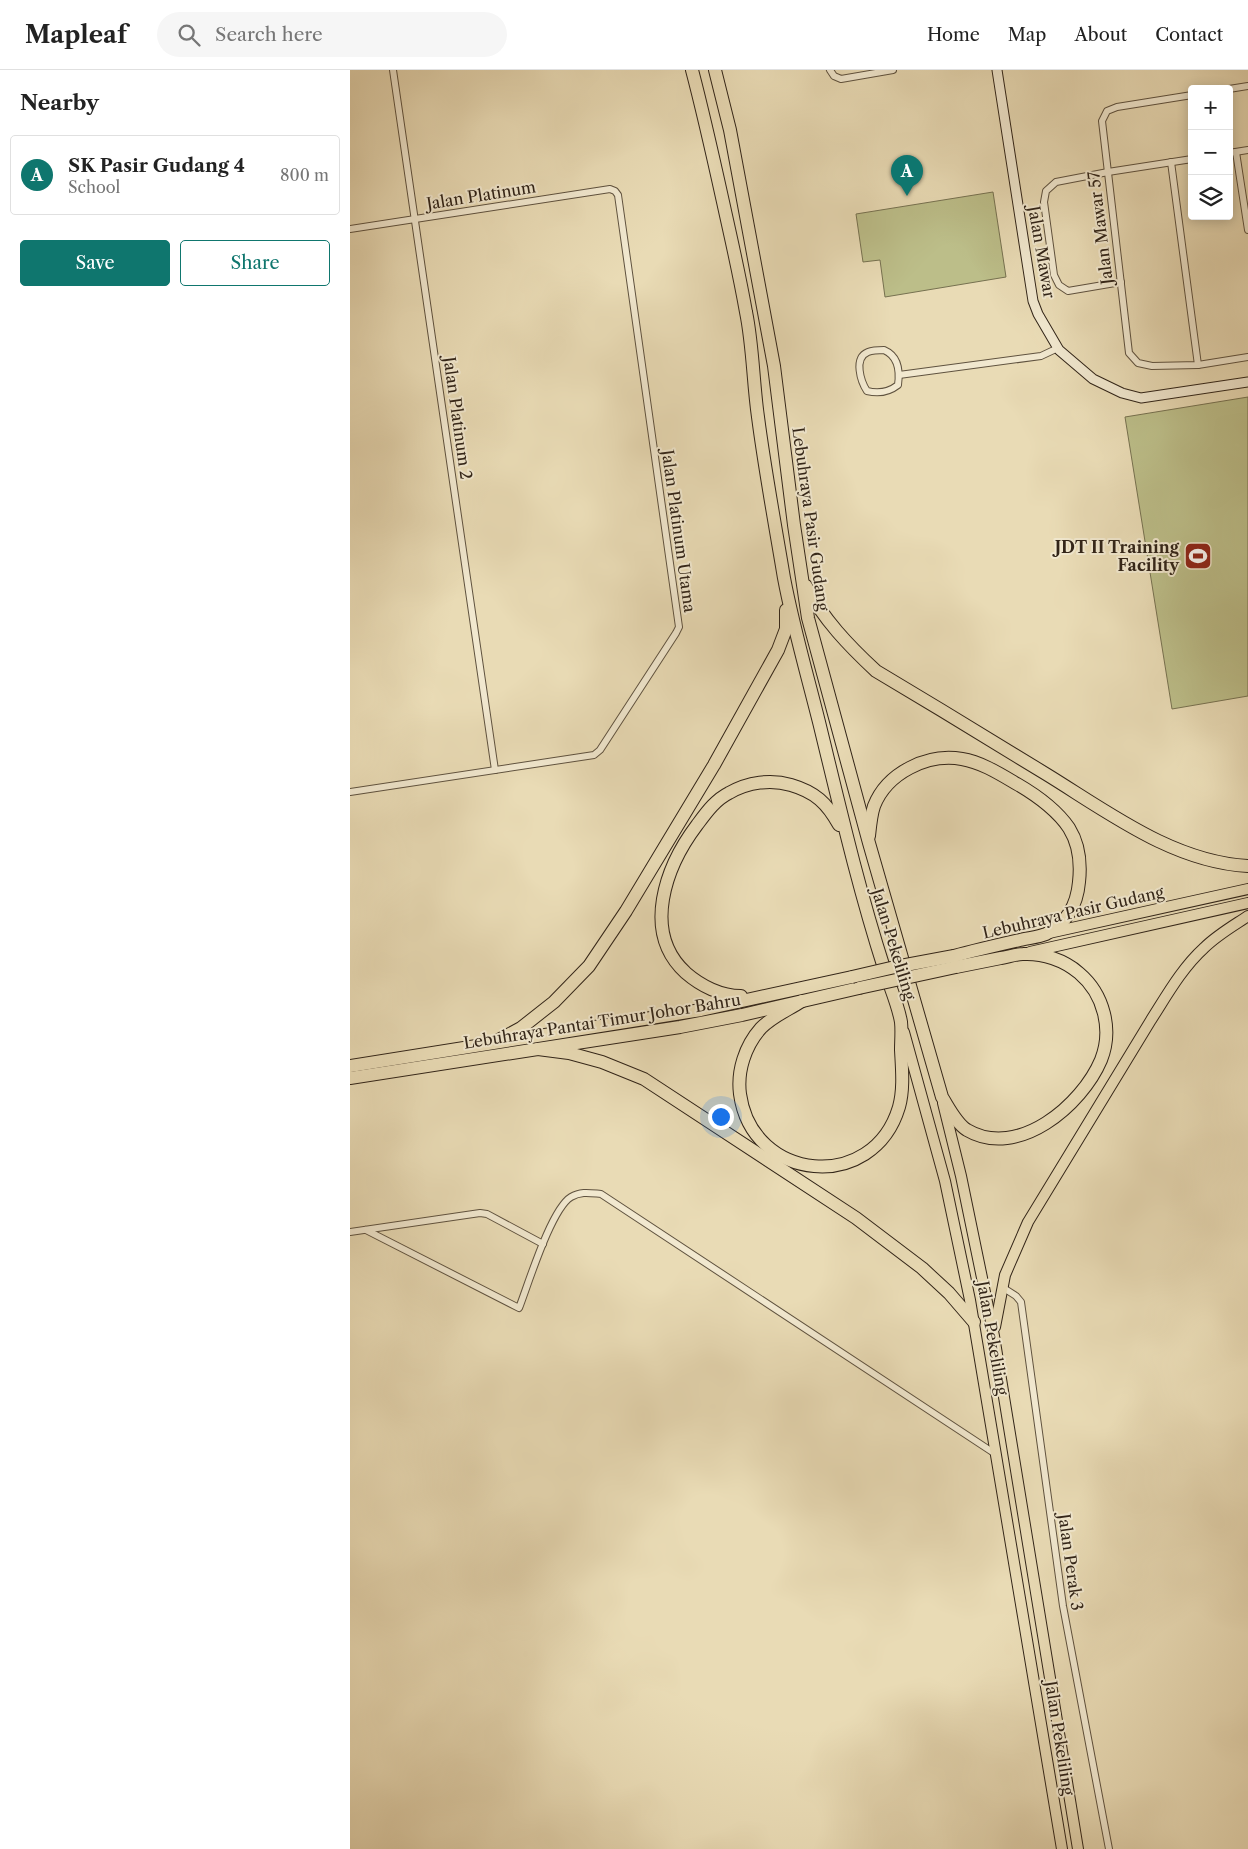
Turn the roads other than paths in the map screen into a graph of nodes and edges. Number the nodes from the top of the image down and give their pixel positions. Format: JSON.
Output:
{"nodes":[{"id":1,"x":393,"y":70,"type":"edge"},
{"id":2,"x":692,"y":70,"type":"edge"},
{"id":3,"x":715,"y":70,"type":"edge"},
{"id":4,"x":894,"y":70,"type":"edge"},
{"id":5,"x":997,"y":70,"type":"edge"},
{"id":6,"x":832,"y":73,"type":"edge"},
{"id":7,"x":1248,"y":86,"type":"edge"},
{"id":8,"x":1233,"y":88,"type":"edge"},
{"id":9,"x":1188,"y":96,"type":"edge"},
{"id":10,"x":1248,"y":150,"type":"edge"},
{"id":11,"x":1233,"y":153,"type":"edge"},
{"id":12,"x":1233,"y":158,"type":"edge"},
{"id":13,"x":1188,"y":160,"type":"edge"},
{"id":14,"x":1171,"y":162,"type":"junction"},
{"id":15,"x":1108,"y":172,"type":"junction"},
{"id":16,"x":615,"y":191,"type":"joint"},
{"id":17,"x":416,"y":219,"type":"junction"},
{"id":18,"x":350,"y":229,"type":"edge"},
{"id":19,"x":1248,"y":230,"type":"edge"},
{"id":20,"x":1121,"y":282,"type":"junction"},
{"id":21,"x":1058,"y":348,"type":"junction"},
{"id":22,"x":1248,"y":357,"type":"edge"},
{"id":23,"x":1198,"y":365,"type":"junction"},
{"id":24,"x":899,"y":375,"type":"junction"},
{"id":25,"x":1248,"y":382,"type":"edge"},
{"id":26,"x":803,"y":579,"type":"junction"},
{"id":27,"x":785,"y":582,"type":"junction"},
{"id":28,"x":495,"y":770,"type":"junction"},
{"id":29,"x":350,"y":792,"type":"edge"},
{"id":30,"x":848,"y":843,"type":"junction"},
{"id":31,"x":869,"y":843,"type":"junction"},
{"id":32,"x":1248,"y":866,"type":"edge"},
{"id":33,"x":1248,"y":889,"type":"edge"},
{"id":34,"x":1248,"y":902,"type":"edge"},
{"id":35,"x":1248,"y":916,"type":"edge"},
{"id":36,"x":1045,"y":934,"type":"junction"},
{"id":37,"x":1023,"y":954,"type":"junction"},
{"id":38,"x":955,"y":961,"type":"junction"},
{"id":39,"x":855,"y":983,"type":"junction"},
{"id":40,"x":763,"y":995,"type":"junction"},
{"id":41,"x":802,"y":1001,"type":"junction"},
{"id":42,"x":901,"y":1022,"type":"junction"},
{"id":43,"x":495,"y":1042,"type":"junction"},
{"id":44,"x":538,"y":1050,"type":"junction"},
{"id":45,"x":350,"y":1066,"type":"edge"},
{"id":46,"x":350,"y":1078,"type":"edge"},
{"id":47,"x":942,"y":1097,"type":"junction"},
{"id":48,"x":366,"y":1230,"type":"junction"},
{"id":49,"x":350,"y":1232,"type":"edge"},
{"id":50,"x":543,"y":1244,"type":"junction"},
{"id":51,"x":1002,"y":1288,"type":"junction"},
{"id":52,"x":974,"y":1322,"type":"junction"},
{"id":53,"x":994,"y":1336,"type":"junction"},
{"id":54,"x":997,"y":1455,"type":"junction"},
{"id":55,"x":1062,"y":1849,"type":"edge"},
{"id":56,"x":1078,"y":1849,"type":"edge"},
{"id":57,"x":1109,"y":1849,"type":"edge"}],
"edges":[{"from":1,"to":17,"type":"street","name":"Jalan Platinum 2"},
{"from":2,"to":27,"type":"highway","name":"Lebuhraya Pasir Gudang"},
{"from":3,"to":26,"type":"highway","name":"Lebuhraya Pasir Gudang"},
{"from":4,"to":6,"type":"street"},
{"from":5,"to":21,"type":"street","name":"Jalan Mawar"},
{"from":7,"to":8,"type":"street"},
{"from":9,"to":15,"type":"street","name":"Jalan Mawar 57"},
{"from":10,"to":11,"type":"street"},
{"from":12,"to":19,"type":"street"},
{"from":13,"to":14,"type":"street"},
{"from":14,"to":15,"type":"street"},
{"from":14,"to":23,"type":"street"},
{"from":15,"to":20,"type":"street","name":"Jalan Mawar 57"},
{"from":15,"to":20,"type":"street"},
{"from":16,"to":17,"type":"street","name":"Jalan Platinum"},
{"from":16,"to":28,"type":"street","name":"Jalan Platinum Utama"},
{"from":17,"to":18,"type":"street","name":"Jalan Platinum"},
{"from":17,"to":28,"type":"street","name":"Jalan Platinum 2"},
{"from":20,"to":23,"type":"street","name":"Jalan Mawar 57"},
{"from":21,"to":24,"type":"street"},
{"from":21,"to":25,"type":"street","name":"Jalan Mawar"},
{"from":22,"to":23,"type":"street"},
{"from":24,"to":24,"type":"street"},
{"from":26,"to":31,"type":"highway","name":"Lebuhraya Pasir Gudang"},
{"from":26,"to":32,"type":"highway"},
{"from":27,"to":30,"type":"highway","name":"Lebuhraya Pasir Gudang"},
{"from":27,"to":43,"type":"highway"},
{"from":28,"to":29,"type":"street","name":"Jalan Platinum Utama"},
{"from":30,"to":40,"type":"highway"},
{"from":30,"to":42,"type":"highway","name":"Jalan Pekeliling"},
{"from":31,"to":36,"type":"highway"},
{"from":31,"to":47,"type":"highway","name":"Lebuhraya Pasir Gudang"},
{"from":33,"to":36,"type":"main road","name":"Lebuhraya Pasir Gudang"},
{"from":34,"to":37,"type":"main road","name":"Lebuhraya Pasir Gudang"},
{"from":35,"to":51,"type":"main road"},
{"from":36,"to":38,"type":"highway","name":"Lebuhraya Pasir Gudang"},
{"from":37,"to":38,"type":"highway","name":"Lebuhraya Pasir Gudang"},
{"from":37,"to":47,"type":"highway","name":"Lebuhraya Pasir Gudang"},
{"from":38,"to":39,"type":"highway","name":"Lebuhraya Pasir Gudang","bridge":true},
{"from":39,"to":40,"type":"highway","name":"Lebuhraya Pantai Timur Johor Bahru"},
{"from":39,"to":41,"type":"highway","name":"Lebuhraya Pantai Timur Johor Bahru"},
{"from":40,"to":43,"type":"highway","name":"Lebuhraya Pantai Timur Johor Bahru"},
{"from":41,"to":42,"type":"highway"},
{"from":41,"to":44,"type":"highway","name":"Lebuhraya Pantai Timur Johor Bahru"},
{"from":42,"to":52,"type":"main road","name":"Jalan Pekeliling"},
{"from":43,"to":45,"type":"highway","name":"Lebuhraya Pantai Timur Johor Bahru"},
{"from":44,"to":46,"type":"highway","name":"Lebuhraya Pantai Timur Johor Bahru"},
{"from":44,"to":52,"type":"highway"},
{"from":47,"to":53,"type":"main road","name":"Jalan Pekeliling"},
{"from":48,"to":49,"type":"street"},
{"from":48,"to":50,"type":"street"},
{"from":48,"to":50,"type":"street"},
{"from":50,"to":54,"type":"street"},
{"from":51,"to":53,"type":"main road"},
{"from":51,"to":57,"type":"street","name":"Jalan Perak 3"},
{"from":52,"to":54,"type":"main road","name":"Jalan Pekeliling"},
{"from":53,"to":56,"type":"main road","name":"Jalan Pekeliling"},
{"from":54,"to":55,"type":"main road","name":"Jalan Pekeliling"}]}
